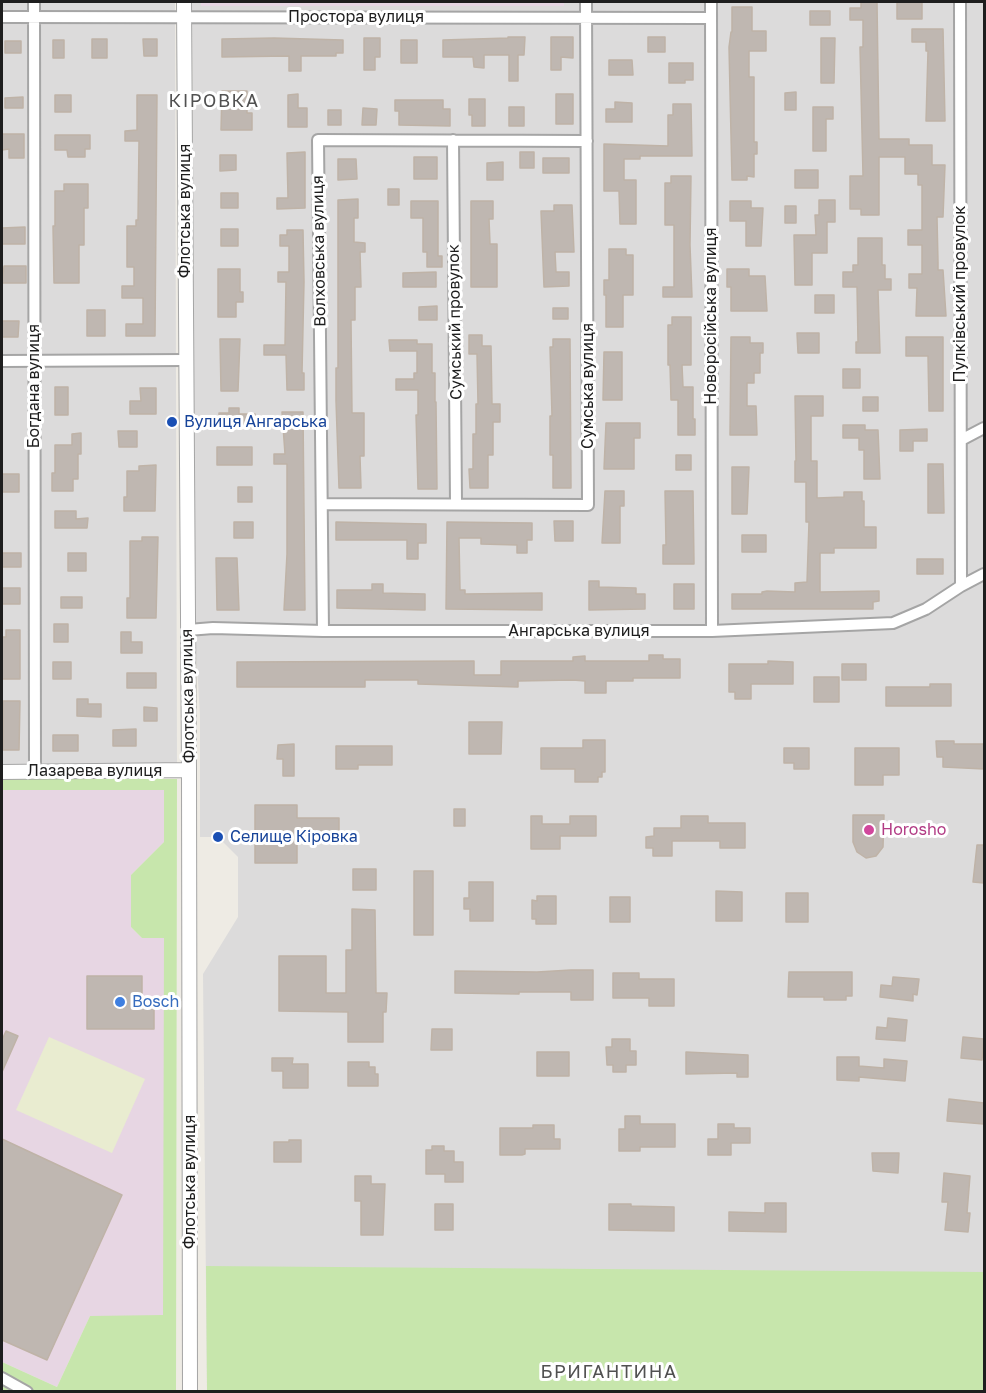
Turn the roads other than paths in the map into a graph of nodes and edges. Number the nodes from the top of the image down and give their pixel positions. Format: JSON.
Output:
{"nodes":[{"id":1,"x":34,"y":2,"type":"edge"},
{"id":2,"x":184,"y":2,"type":"edge"},
{"id":3,"x":586,"y":2,"type":"edge"},
{"id":4,"x":711,"y":2,"type":"edge"},
{"id":5,"x":960,"y":2,"type":"edge"},
{"id":6,"x":2,"y":16,"type":"edge"},
{"id":7,"x":34,"y":17,"type":"junction"},
{"id":8,"x":184,"y":17,"type":"junction"},
{"id":9,"x":586,"y":18,"type":"junction"},
{"id":10,"x":711,"y":18,"type":"junction"},
{"id":11,"x":453,"y":140,"type":"junction"},
{"id":12,"x":586,"y":141,"type":"junction"},
{"id":13,"x":185,"y":360,"type":"junction"},
{"id":14,"x":2,"y":361,"type":"edge"},
{"id":15,"x":34,"y":361,"type":"junction"},
{"id":16,"x":984,"y":428,"type":"edge"},
{"id":17,"x":961,"y":440,"type":"junction"},
{"id":18,"x":322,"y":504,"type":"junction"},
{"id":19,"x":456,"y":504,"type":"junction"},
{"id":20,"x":984,"y":574,"type":"edge"},
{"id":21,"x":961,"y":586,"type":"junction"},
{"id":22,"x":188,"y":630,"type":"junction"},
{"id":23,"x":323,"y":631,"type":"junction"},
{"id":24,"x":711,"y":631,"type":"junction"},
{"id":25,"x":189,"y":770,"type":"junction"},
{"id":26,"x":35,"y":771,"type":"junction"},
{"id":27,"x":2,"y":772,"type":"edge"},
{"id":28,"x":2,"y":1378,"type":"edge"},
{"id":29,"x":27,"y":1392,"type":"edge"},
{"id":30,"x":190,"y":1392,"type":"edge"}],
"edges":[{"from":1,"to":7,"type":"street","name":"Богдана вулиця"},
{"from":2,"to":8,"type":"street","name":"Флотська вулиця"},
{"from":3,"to":9,"type":"street","name":"Сумська вулиця"},
{"from":4,"to":10,"type":"street","name":"Новоросійська вулиця"},
{"from":5,"to":17,"type":"street","name":"Пулківський провулок"},
{"from":6,"to":7,"type":"street","name":"Простора вулиця"},
{"from":7,"to":8,"type":"street","name":"Простора вулиця"},
{"from":7,"to":15,"type":"street","name":"Богдана вулиця"},
{"from":8,"to":9,"type":"street","name":"Простора вулиця"},
{"from":8,"to":13,"type":"street","name":"Флотська вулиця"},
{"from":9,"to":10,"type":"street","name":"Простора вулиця"},
{"from":9,"to":12,"type":"street","name":"Сумська вулиця"},
{"from":10,"to":24,"type":"street","name":"Новоросійська вулиця"},
{"from":11,"to":12,"type":"street","name":"Волховська вулиця"},
{"from":11,"to":18,"type":"street","name":"Волховська вулиця"},
{"from":11,"to":19,"type":"street","name":"Сумський провулок"},
{"from":12,"to":19,"type":"street","name":"Сумська вулиця"},
{"from":13,"to":15,"type":"street"},
{"from":13,"to":22,"type":"street","name":"Флотська вулиця"},
{"from":14,"to":15,"type":"street"},
{"from":15,"to":26,"type":"street","name":"Богдана вулиця"},
{"from":16,"to":17,"type":"street"},
{"from":17,"to":21,"type":"street","name":"Пулківський провулок"},
{"from":18,"to":19,"type":"street","name":"Сумська вулиця"},
{"from":18,"to":23,"type":"street","name":"Волховська вулиця"},
{"from":20,"to":21,"type":"street","name":"Ангарська вулиця"},
{"from":21,"to":24,"type":"street","name":"Ангарська вулиця"},
{"from":22,"to":23,"type":"street","name":"Ангарська вулиця"},
{"from":22,"to":25,"type":"street","name":"Флотська вулиця"},
{"from":23,"to":24,"type":"street","name":"Ангарська вулиця"},
{"from":25,"to":26,"type":"street","name":"Лазарева вулиця"},
{"from":25,"to":30,"type":"street","name":"Флотська вулиця"},
{"from":26,"to":27,"type":"street","name":"Лазарева вулиця"},
{"from":28,"to":29,"type":"street"}]}
